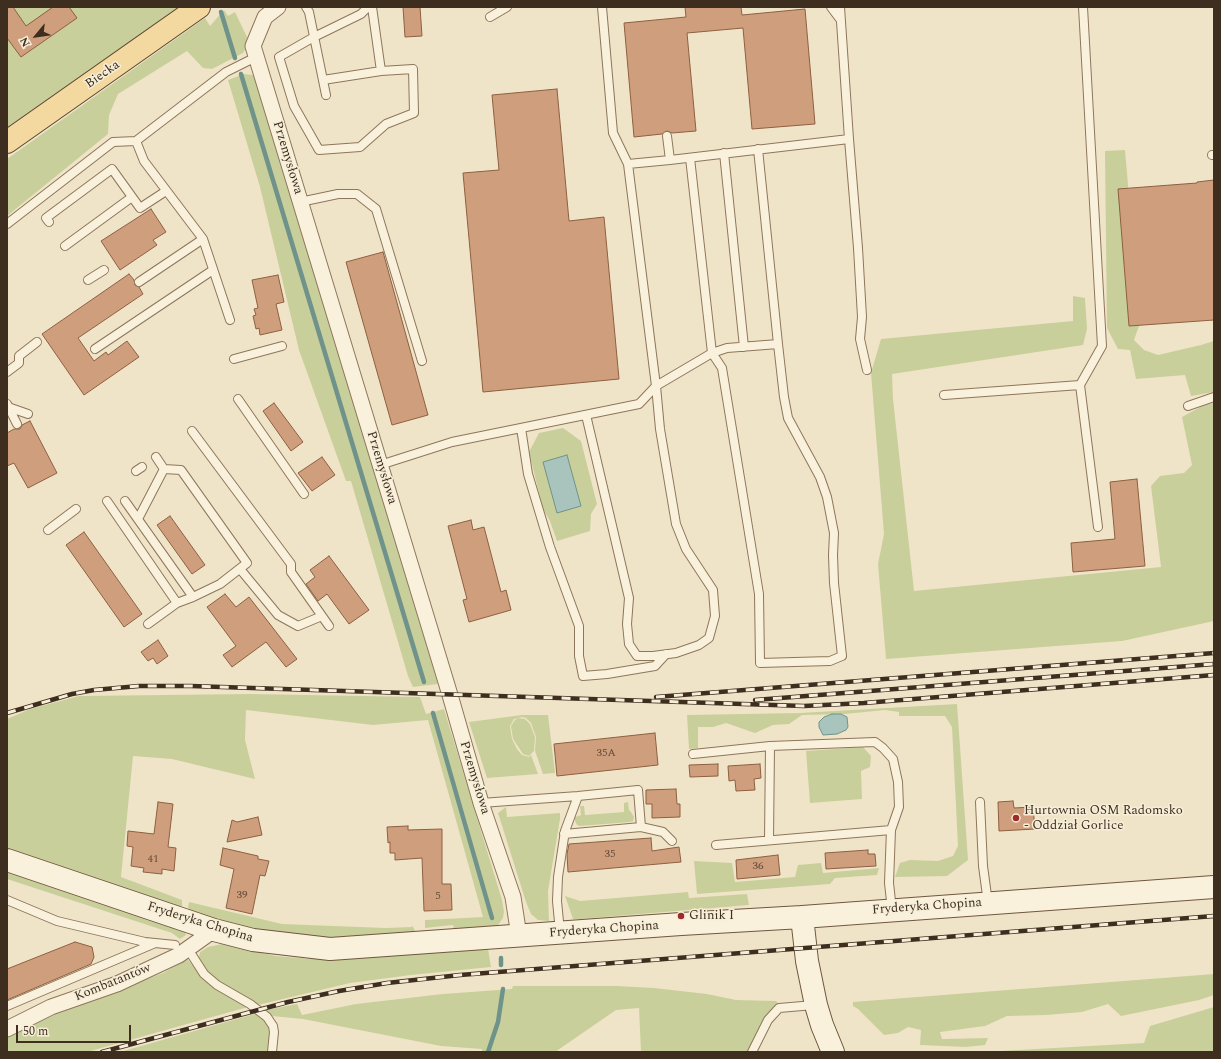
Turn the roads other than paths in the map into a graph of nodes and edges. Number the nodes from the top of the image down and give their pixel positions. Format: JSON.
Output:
{"nodes":[{"id":1,"x":199,"y":7,"type":"edge"},
{"id":2,"x":278,"y":7,"type":"edge"},
{"id":3,"x":306,"y":7,"type":"edge"},
{"id":4,"x":368,"y":7,"type":"edge"},
{"id":5,"x":372,"y":7,"type":"edge"},
{"id":6,"x":507,"y":7,"type":"edge"},
{"id":7,"x":602,"y":7,"type":"edge"},
{"id":8,"x":831,"y":7,"type":"edge"},
{"id":9,"x":840,"y":7,"type":"edge"},
{"id":10,"x":1083,"y":7,"type":"edge"},
{"id":11,"x":490,"y":17,"type":"dead end"},
{"id":12,"x":841,"y":20,"type":"junction"},
{"id":13,"x":314,"y":37,"type":"junction"},
{"id":14,"x":256,"y":57,"type":"junction"},
{"id":15,"x":381,"y":71,"type":"junction"},
{"id":16,"x":323,"y":80,"type":"junction"},
{"id":17,"x":326,"y":95,"type":"dead end"},
{"id":18,"x":667,"y":136,"type":"dead end"},
{"id":19,"x":849,"y":139,"type":"junction"},
{"id":20,"x":136,"y":141,"type":"junction"},
{"id":21,"x":7,"y":142,"type":"edge"},
{"id":22,"x":758,"y":149,"type":"junction"},
{"id":23,"x":724,"y":153,"type":"junction"},
{"id":24,"x":690,"y":158,"type":"junction"},
{"id":25,"x":670,"y":160,"type":"junction"},
{"id":26,"x":628,"y":164,"type":"junction"},
{"id":27,"x":166,"y":191,"type":"junction"},
{"id":28,"x":132,"y":197,"type":"junction"},
{"id":29,"x":300,"y":202,"type":"junction"},
{"id":30,"x":49,"y":222,"type":"dead end"},
{"id":31,"x":7,"y":224,"type":"edge"},
{"id":32,"x":203,"y":239,"type":"junction"},
{"id":33,"x":65,"y":246,"type":"dead end"},
{"id":34,"x":104,"y":270,"type":"dead end"},
{"id":35,"x":213,"y":270,"type":"junction"},
{"id":36,"x":88,"y":280,"type":"dead end"},
{"id":37,"x":139,"y":282,"type":"dead end"},
{"id":38,"x":230,"y":320,"type":"dead end"},
{"id":39,"x":37,"y":342,"type":"dead end"},
{"id":40,"x":778,"y":344,"type":"junction"},
{"id":41,"x":282,"y":346,"type":"dead end"},
{"id":42,"x":744,"y":347,"type":"junction"},
{"id":43,"x":95,"y":349,"type":"dead end"},
{"id":44,"x":712,"y":353,"type":"junction"},
{"id":45,"x":234,"y":359,"type":"dead end"},
{"id":46,"x":422,"y":361,"type":"dead end"},
{"id":47,"x":867,"y":370,"type":"dead end"},
{"id":48,"x":7,"y":372,"type":"edge"},
{"id":49,"x":1080,"y":385,"type":"junction"},
{"id":50,"x":656,"y":386,"type":"junction"},
{"id":51,"x":944,"y":395,"type":"dead end"},
{"id":52,"x":1214,"y":397,"type":"edge"},
{"id":53,"x":238,"y":399,"type":"dead end"},
{"id":54,"x":8,"y":405,"type":"edge"},
{"id":55,"x":1188,"y":406,"type":"dead end"},
{"id":56,"x":28,"y":414,"type":"dead end"},
{"id":57,"x":586,"y":415,"type":"junction"},
{"id":58,"x":17,"y":424,"type":"dead end"},
{"id":59,"x":521,"y":428,"type":"junction"},
{"id":60,"x":192,"y":431,"type":"dead end"},
{"id":61,"x":156,"y":457,"type":"dead end"},
{"id":62,"x":380,"y":465,"type":"junction"},
{"id":63,"x":164,"y":469,"type":"junction"},
{"id":64,"x":304,"y":494,"type":"dead end"},
{"id":65,"x":107,"y":501,"type":"dead end"},
{"id":66,"x":125,"y":501,"type":"dead end"},
{"id":67,"x":76,"y":509,"type":"dead end"},
{"id":68,"x":138,"y":519,"type":"junction"},
{"id":69,"x":1098,"y":527,"type":"dead end"},
{"id":70,"x":48,"y":530,"type":"dead end"},
{"id":71,"x":240,"y":569,"type":"junction"},
{"id":72,"x":193,"y":597,"type":"junction"},
{"id":73,"x":177,"y":603,"type":"junction"},
{"id":74,"x":322,"y":616,"type":"junction"},
{"id":75,"x":148,"y":624,"type":"dead end"},
{"id":76,"x":329,"y":626,"type":"dead end"},
{"id":77,"x":666,"y":654,"type":"junction"},
{"id":78,"x":770,"y":746,"type":"junction"},
{"id":79,"x":693,"y":754,"type":"dead end"},
{"id":80,"x":578,"y":796,"type":"junction"},
{"id":81,"x":980,"y":802,"type":"dead end"},
{"id":82,"x":481,"y":804,"type":"junction"},
{"id":83,"x":641,"y":827,"type":"junction"},
{"id":84,"x":891,"y":830,"type":"junction"},
{"id":85,"x":564,"y":834,"type":"junction"},
{"id":86,"x":769,"y":840,"type":"junction"},
{"id":87,"x":672,"y":841,"type":"dead end"},
{"id":88,"x":716,"y":845,"type":"dead end"},
{"id":89,"x":7,"y":860,"type":"edge"},
{"id":90,"x":1214,"y":886,"type":"edge"},
{"id":91,"x":7,"y":900,"type":"edge"},
{"id":92,"x":988,"y":903,"type":"junction"},
{"id":93,"x":892,"y":910,"type":"junction"},
{"id":94,"x":802,"y":917,"type":"junction"},
{"id":95,"x":214,"y":930,"type":"junction"},
{"id":96,"x":560,"y":933,"type":"junction"},
{"id":97,"x":519,"y":936,"type":"junction"},
{"id":98,"x":156,"y":943,"type":"junction"},
{"id":99,"x":182,"y":947,"type":"junction"},
{"id":100,"x":816,"y":1005,"type":"junction"},
{"id":101,"x":7,"y":1006,"type":"edge"},
{"id":102,"x":7,"y":1029,"type":"edge"},
{"id":103,"x":272,"y":1052,"type":"edge"},
{"id":104,"x":752,"y":1052,"type":"edge"},
{"id":105,"x":833,"y":1052,"type":"edge"}],
"edges":[{"from":1,"to":21,"type":"main road","name":"Biecka"},
{"from":2,"to":14,"type":"street","name":"Przemysłowa"},
{"from":3,"to":13,"type":"lane"},
{"from":4,"to":13,"type":"lane"},
{"from":5,"to":15,"type":"lane"},
{"from":6,"to":11,"type":"lane"},
{"from":7,"to":26,"type":"lane"},
{"from":8,"to":12,"type":"lane"},
{"from":9,"to":12,"type":"lane"},
{"from":10,"to":49,"type":"lane"},
{"from":12,"to":19,"type":"lane"},
{"from":13,"to":15,"type":"lane"},
{"from":13,"to":16,"type":"lane"},
{"from":14,"to":20,"type":"lane"},
{"from":14,"to":29,"type":"street","name":"Przemysłowa"},
{"from":15,"to":16,"type":"lane"},
{"from":16,"to":17,"type":"lane"},
{"from":18,"to":25,"type":"lane"},
{"from":19,"to":22,"type":"lane"},
{"from":19,"to":47,"type":"lane"},
{"from":20,"to":27,"type":"lane"},
{"from":20,"to":31,"type":"lane"},
{"from":22,"to":23,"type":"lane"},
{"from":22,"to":40,"type":"lane"},
{"from":23,"to":24,"type":"lane"},
{"from":23,"to":42,"type":"lane"},
{"from":24,"to":25,"type":"lane"},
{"from":24,"to":44,"type":"lane"},
{"from":25,"to":26,"type":"lane"},
{"from":26,"to":50,"type":"lane"},
{"from":27,"to":28,"type":"lane"},
{"from":27,"to":32,"type":"lane"},
{"from":28,"to":30,"type":"lane"},
{"from":28,"to":33,"type":"lane"},
{"from":29,"to":46,"type":"lane"},
{"from":29,"to":62,"type":"street","name":"Przemysłowa"},
{"from":32,"to":35,"type":"lane"},
{"from":32,"to":37,"type":"lane"},
{"from":34,"to":36,"type":"lane"},
{"from":35,"to":38,"type":"lane"},
{"from":35,"to":43,"type":"lane"},
{"from":39,"to":48,"type":"lane"},
{"from":40,"to":42,"type":"lane"},
{"from":40,"to":44,"type":"lane"},
{"from":41,"to":45,"type":"lane"},
{"from":42,"to":44,"type":"lane"},
{"from":44,"to":50,"type":"lane"},
{"from":49,"to":51,"type":"lane"},
{"from":49,"to":69,"type":"lane"},
{"from":50,"to":57,"type":"lane"},
{"from":50,"to":77,"type":"lane"},
{"from":52,"to":55,"type":"lane"},
{"from":53,"to":64,"type":"lane"},
{"from":54,"to":56,"type":"lane"},
{"from":54,"to":58,"type":"lane"},
{"from":57,"to":59,"type":"lane"},
{"from":57,"to":77,"type":"lane"},
{"from":59,"to":62,"type":"lane"},
{"from":59,"to":77,"type":"lane"},
{"from":60,"to":74,"type":"lane"},
{"from":61,"to":63,"type":"lane"},
{"from":62,"to":82,"type":"street","name":"Przemysłowa"},
{"from":63,"to":68,"type":"lane"},
{"from":63,"to":71,"type":"lane"},
{"from":65,"to":73,"type":"lane"},
{"from":66,"to":68,"type":"lane"},
{"from":67,"to":70,"type":"lane"},
{"from":68,"to":72,"type":"lane"},
{"from":71,"to":72,"type":"lane"},
{"from":71,"to":74,"type":"lane"},
{"from":72,"to":73,"type":"lane"},
{"from":73,"to":75,"type":"lane"},
{"from":74,"to":76,"type":"lane"},
{"from":78,"to":79,"type":"lane"},
{"from":78,"to":84,"type":"lane"},
{"from":78,"to":86,"type":"lane"},
{"from":80,"to":82,"type":"lane"},
{"from":80,"to":83,"type":"lane"},
{"from":80,"to":85,"type":"lane"},
{"from":81,"to":92,"type":"lane"},
{"from":82,"to":97,"type":"street","name":"Przemysłowa"},
{"from":83,"to":85,"type":"lane"},
{"from":83,"to":87,"type":"lane"},
{"from":84,"to":86,"type":"lane"},
{"from":84,"to":93,"type":"lane"},
{"from":85,"to":96,"type":"lane"},
{"from":86,"to":88,"type":"lane"},
{"from":89,"to":95,"type":"street","name":"Fryderyka Chopina"},
{"from":90,"to":92,"type":"street","name":"Fryderyka Chopina"},
{"from":91,"to":98,"type":"lane"},
{"from":92,"to":93,"type":"street","name":"Fryderyka Chopina"},
{"from":93,"to":94,"type":"street","name":"Fryderyka Chopina"},
{"from":94,"to":96,"type":"street","name":"Fryderyka Chopina"},
{"from":94,"to":100,"type":"street"},
{"from":95,"to":97,"type":"street","name":"Fryderyka Chopina"},
{"from":95,"to":99,"type":"street","name":"Kombatantów"},
{"from":96,"to":97,"type":"street","name":"Fryderyka Chopina"},
{"from":98,"to":99,"type":"lane"},
{"from":98,"to":101,"type":"lane"},
{"from":99,"to":102,"type":"street","name":"Kombatantów"},
{"from":99,"to":103,"type":"lane"},
{"from":100,"to":104,"type":"lane"},
{"from":100,"to":105,"type":"street"}]}
